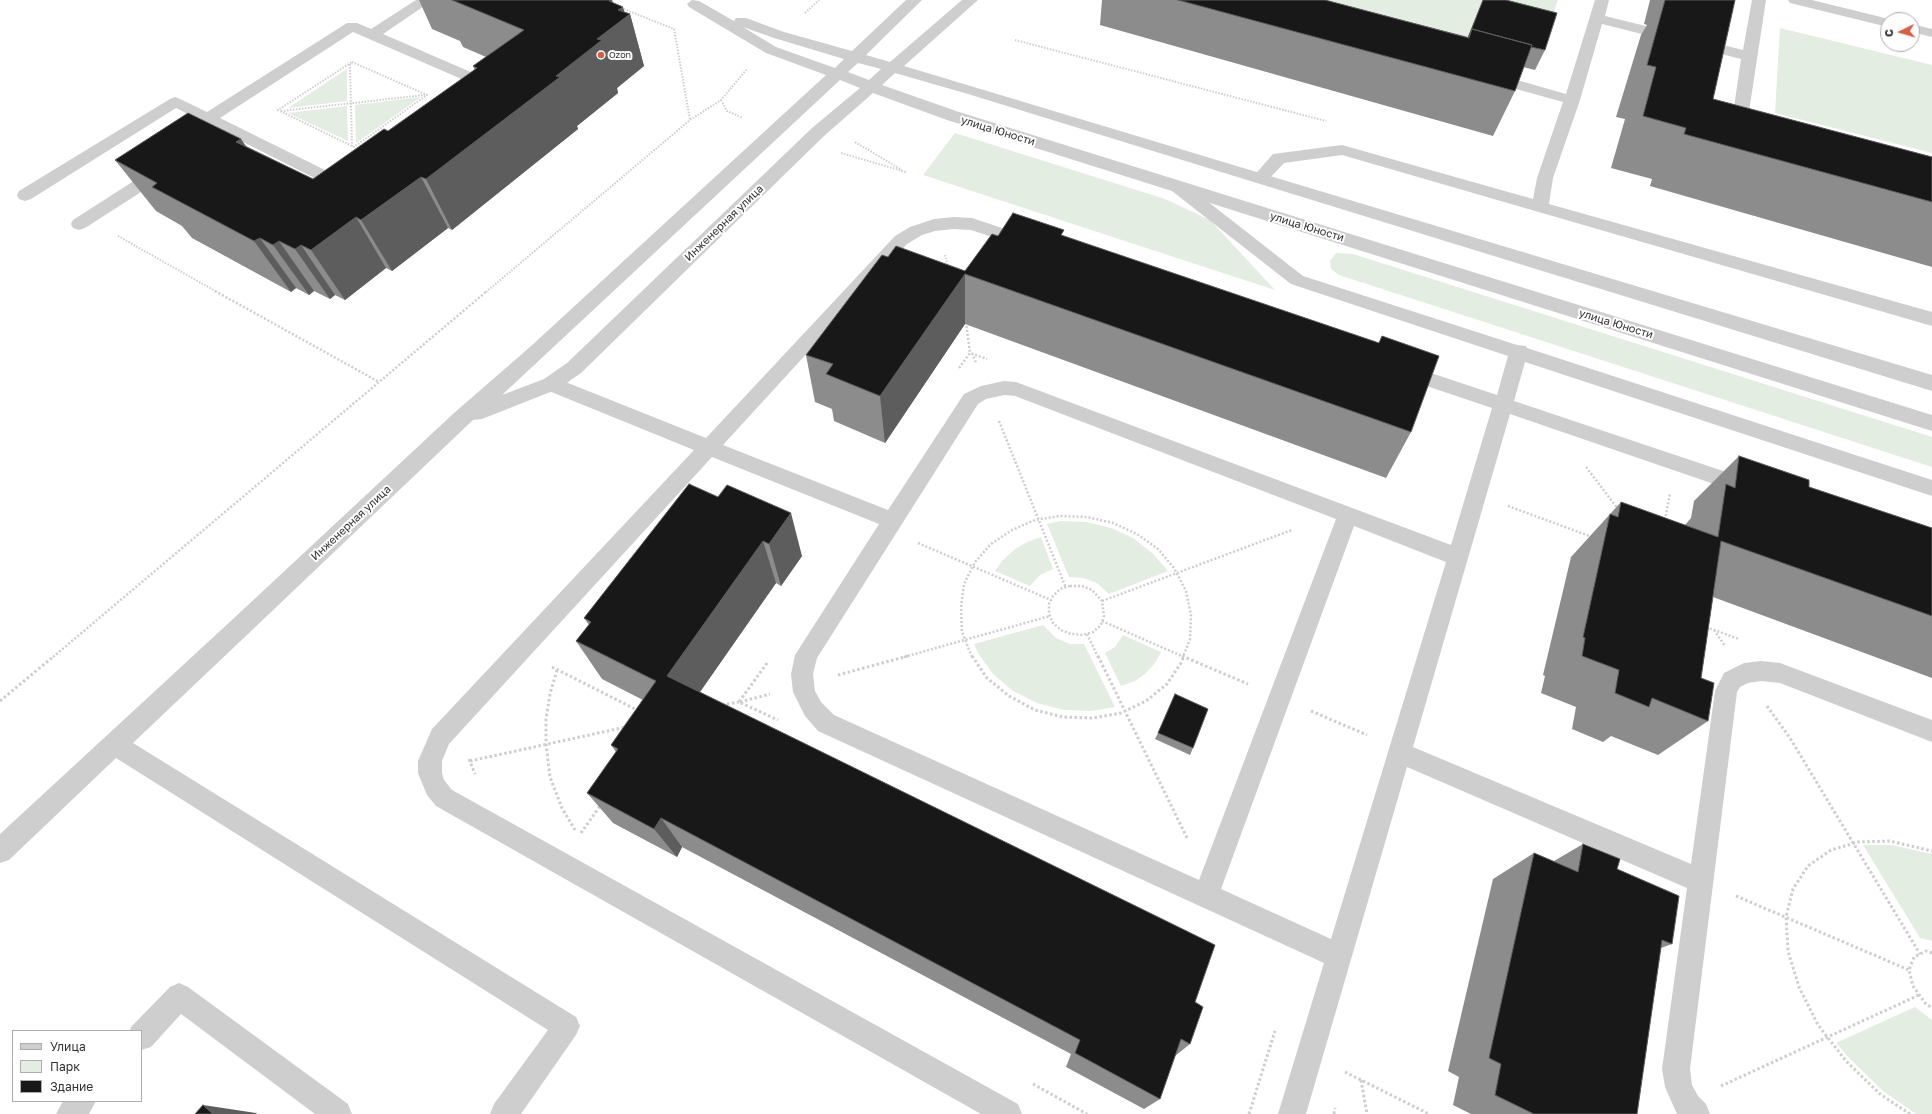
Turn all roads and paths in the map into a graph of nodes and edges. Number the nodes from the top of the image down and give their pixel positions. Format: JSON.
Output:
{"nodes":[{"id":1,"x":426,"y":0,"type":"edge"},
{"id":2,"x":915,"y":0,"type":"edge"},
{"id":3,"x":971,"y":0,"type":"edge"},
{"id":4,"x":1602,"y":0,"type":"edge"},
{"id":5,"x":1759,"y":0,"type":"edge"},
{"id":6,"x":1795,"y":0,"type":"edge"},
{"id":7,"x":688,"y":2,"type":"edge"},
{"id":8,"x":619,"y":8,"type":"edge"},
{"id":9,"x":1597,"y":18,"type":"junction"},
{"id":10,"x":1880,"y":21,"type":"edge"},
{"id":11,"x":350,"y":28,"type":"junction"},
{"id":12,"x":1920,"y":30,"type":"edge"},
{"id":13,"x":1932,"y":33,"type":"edge"},
{"id":14,"x":372,"y":35,"type":"junction"},
{"id":15,"x":765,"y":48,"type":"junction"},
{"id":16,"x":1749,"y":56,"type":"junction"},
{"id":17,"x":855,"y":57,"type":"junction"},
{"id":18,"x":350,"y":63,"type":"junction"},
{"id":19,"x":893,"y":68,"type":"junction"},
{"id":20,"x":1473,"y":73,"type":"edge"},
{"id":21,"x":836,"y":74,"type":"junction"},
{"id":22,"x":871,"y":87,"type":"junction"},
{"id":23,"x":434,"y":94,"type":"dead end"},
{"id":24,"x":426,"y":95,"type":"junction"},
{"id":25,"x":1572,"y":100,"type":"junction"},
{"id":26,"x":351,"y":103,"type":"junction"},
{"id":27,"x":280,"y":111,"type":"junction"},
{"id":28,"x":272,"y":112,"type":"dead end"},
{"id":29,"x":208,"y":118,"type":"junction"},
{"id":30,"x":690,"y":120,"type":"junction"},
{"id":31,"x":227,"y":128,"type":"junction"},
{"id":32,"x":1770,"y":129,"type":"edge"},
{"id":33,"x":210,"y":139,"type":"edge"},
{"id":34,"x":854,"y":142,"type":"dead end"},
{"id":35,"x":352,"y":146,"type":"junction"},
{"id":36,"x":172,"y":164,"type":"edge"},
{"id":37,"x":906,"y":172,"type":"dead end"},
{"id":38,"x":1260,"y":178,"type":"junction"},
{"id":39,"x":353,"y":187,"type":"junction"},
{"id":40,"x":1178,"y":187,"type":"junction"},
{"id":41,"x":25,"y":195,"type":"dead end"},
{"id":42,"x":1540,"y":206,"type":"junction"},
{"id":43,"x":954,"y":222,"type":"junction"},
{"id":44,"x":79,"y":224,"type":"dead end"},
{"id":45,"x":1040,"y":246,"type":"edge"},
{"id":46,"x":949,"y":271,"type":"edge"},
{"id":47,"x":963,"y":316,"type":"dead end"},
{"id":48,"x":1932,"y":319,"type":"edge"},
{"id":49,"x":1519,"y":351,"type":"junction"},
{"id":50,"x":1391,"y":366,"type":"edge"},
{"id":51,"x":1932,"y":383,"type":"edge"},
{"id":52,"x":551,"y":384,"type":"junction"},
{"id":53,"x":987,"y":391,"type":"junction"},
{"id":54,"x":1504,"y":404,"type":"junction"},
{"id":55,"x":461,"y":419,"type":"junction"},
{"id":56,"x":1932,"y":423,"type":"edge"},
{"id":57,"x":708,"y":448,"type":"junction"},
{"id":58,"x":1583,"y":463,"type":"dead end"},
{"id":59,"x":1932,"y":488,"type":"edge"},
{"id":60,"x":1670,"y":492,"type":"dead end"},
{"id":61,"x":1759,"y":492,"type":"edge"},
{"id":62,"x":1504,"y":505,"type":"dead end"},
{"id":63,"x":1620,"y":512,"type":"edge"},
{"id":64,"x":1344,"y":513,"type":"junction"},
{"id":65,"x":1039,"y":520,"type":"junction"},
{"id":66,"x":1664,"y":522,"type":"edge"},
{"id":67,"x":890,"y":525,"type":"junction"},
{"id":68,"x":1599,"y":539,"type":"dead end"},
{"id":69,"x":1458,"y":557,"type":"junction"},
{"id":70,"x":973,"y":566,"type":"junction"},
{"id":71,"x":1176,"y":573,"type":"junction"},
{"id":72,"x":1066,"y":588,"type":"junction"},
{"id":73,"x":1051,"y":600,"type":"junction"},
{"id":74,"x":1102,"y":601,"type":"junction"},
{"id":75,"x":1050,"y":616,"type":"junction"},
{"id":76,"x":241,"y":626,"type":"joint"},
{"id":77,"x":1087,"y":634,"type":"junction"},
{"id":78,"x":965,"y":640,"type":"junction"},
{"id":79,"x":545,"y":664,"type":"dead end"},
{"id":80,"x":557,"y":670,"type":"junction"},
{"id":81,"x":804,"y":684,"type":"junction"},
{"id":82,"x":0,"y":701,"type":"edge"},
{"id":83,"x":716,"y":706,"type":"edge"},
{"id":84,"x":1125,"y":711,"type":"junction"},
{"id":85,"x":644,"y":714,"type":"edge"},
{"id":86,"x":628,"y":727,"type":"edge"},
{"id":87,"x":1932,"y":731,"type":"edge"},
{"id":88,"x":1790,"y":738,"type":"dead end"},
{"id":89,"x":114,"y":744,"type":"junction"},
{"id":90,"x":546,"y":744,"type":"junction"},
{"id":91,"x":1400,"y":752,"type":"junction"},
{"id":92,"x":470,"y":754,"type":"dead end"},
{"id":93,"x":470,"y":761,"type":"junction"},
{"id":94,"x":430,"y":769,"type":"junction"},
{"id":95,"x":479,"y":780,"type":"dead end"},
{"id":96,"x":602,"y":804,"type":"edge"},
{"id":97,"x":1853,"y":843,"type":"junction"},
{"id":98,"x":0,"y":851,"type":"edge"},
{"id":99,"x":1932,"y":851,"type":"edge"},
{"id":100,"x":1701,"y":881,"type":"junction"},
{"id":101,"x":1208,"y":890,"type":"junction"},
{"id":102,"x":1786,"y":917,"type":"junction"},
{"id":103,"x":1932,"y":953,"type":"edge"},
{"id":104,"x":1920,"y":954,"type":"junction"},
{"id":105,"x":1339,"y":956,"type":"junction"},
{"id":106,"x":1909,"y":970,"type":"junction"},
{"id":107,"x":1919,"y":995,"type":"junction"},
{"id":108,"x":1932,"y":1008,"type":"edge"},
{"id":109,"x":1277,"y":1025,"type":"dead end"},
{"id":110,"x":142,"y":1036,"type":"edge"},
{"id":111,"x":1828,"y":1037,"type":"junction"},
{"id":112,"x":1345,"y":1072,"type":"dead end"},
{"id":113,"x":1361,"y":1079,"type":"junction"},
{"id":114,"x":81,"y":1102,"type":"edge"},
{"id":115,"x":1691,"y":1108,"type":"edge"},
{"id":116,"x":70,"y":1114,"type":"edge"},
{"id":117,"x":338,"y":1114,"type":"edge"},
{"id":118,"x":504,"y":1114,"type":"edge"},
{"id":119,"x":1008,"y":1114,"type":"edge"},
{"id":120,"x":1249,"y":1114,"type":"edge"},
{"id":121,"x":1292,"y":1114,"type":"edge"},
{"id":122,"x":1367,"y":1114,"type":"edge"},
{"id":123,"x":1430,"y":1114,"type":"edge"},
{"id":124,"x":1910,"y":1114,"type":"edge"}],
"edges":[{"from":1,"to":14,"type":"lane"},
{"from":2,"to":17,"type":"street","name":"Инженерная улица"},
{"from":3,"to":19,"type":"street","name":"Инженерная улица"},
{"from":4,"to":9,"type":"lane"},
{"from":5,"to":16,"type":"lane"},
{"from":6,"to":10,"type":"lane"},
{"from":7,"to":15,"type":"street","name":"улица Юности"},
{"from":7,"to":17,"type":"street","name":"улица Юности"},
{"from":8,"to":30,"type":"path"},
{"from":9,"to":16,"type":"lane"},
{"from":9,"to":25,"type":"lane"},
{"from":11,"to":14,"type":"lane"},
{"from":11,"to":18,"type":"path"},
{"from":11,"to":29,"type":"lane"},
{"from":12,"to":13,"type":"lane"},
{"from":14,"to":39,"type":"lane"},
{"from":15,"to":21,"type":"street","name":"улица Юности"},
{"from":15,"to":30,"type":"path"},
{"from":16,"to":32,"type":"lane"},
{"from":17,"to":19,"type":"street","name":"улица Юности"},
{"from":17,"to":21,"type":"street","name":"Инженерная улица"},
{"from":18,"to":24,"type":"path"},
{"from":18,"to":26,"type":"path"},
{"from":18,"to":27,"type":"path"},
{"from":19,"to":22,"type":"street","name":"Инженерная улица"},
{"from":19,"to":38,"type":"street","name":"улица Юности"},
{"from":20,"to":25,"type":"lane"},
{"from":21,"to":22,"type":"street","name":"улица Юности"},
{"from":21,"to":55,"type":"street","name":"Инженерная улица"},
{"from":22,"to":40,"type":"street","name":"улица Юности"},
{"from":22,"to":52,"type":"street","name":"Инженерная улица"},
{"from":23,"to":24,"type":"path"},
{"from":24,"to":26,"type":"path"},
{"from":24,"to":35,"type":"path"},
{"from":25,"to":42,"type":"lane"},
{"from":26,"to":27,"type":"path"},
{"from":26,"to":35,"type":"path"},
{"from":27,"to":28,"type":"path"},
{"from":27,"to":35,"type":"path"},
{"from":29,"to":31,"type":"lane"},
{"from":29,"to":41,"type":"lane"},
{"from":30,"to":82,"type":"path"},
{"from":31,"to":33,"type":"lane"},
{"from":31,"to":39,"type":"lane"},
{"from":34,"to":37,"type":"path"},
{"from":35,"to":39,"type":"path"},
{"from":36,"to":44,"type":"lane"},
{"from":38,"to":42,"type":"lane"},
{"from":38,"to":51,"type":"street","name":"улица Юности"},
{"from":40,"to":49,"type":"lane"},
{"from":40,"to":56,"type":"street","name":"улица Юности"},
{"from":42,"to":48,"type":"lane"},
{"from":43,"to":45,"type":"lane"},
{"from":43,"to":46,"type":"path"},
{"from":43,"to":57,"type":"lane"},
{"from":47,"to":53,"type":"path"},
{"from":49,"to":54,"type":"lane"},
{"from":49,"to":59,"type":"lane"},
{"from":50,"to":54,"type":"lane"},
{"from":52,"to":55,"type":"street","name":"Инженерная улица"},
{"from":52,"to":57,"type":"lane"},
{"from":53,"to":64,"type":"lane"},
{"from":53,"to":65,"type":"path"},
{"from":53,"to":67,"type":"lane"},
{"from":54,"to":61,"type":"lane"},
{"from":54,"to":69,"type":"lane"},
{"from":55,"to":76,"type":"street","name":"Инженерная улица"},
{"from":57,"to":67,"type":"lane"},
{"from":57,"to":94,"type":"lane"},
{"from":58,"to":63,"type":"path"},
{"from":60,"to":66,"type":"path"},
{"from":62,"to":68,"type":"path"},
{"from":64,"to":69,"type":"lane"},
{"from":64,"to":71,"type":"path"},
{"from":64,"to":101,"type":"lane"},
{"from":65,"to":70,"type":"path"},
{"from":65,"to":71,"type":"path"},
{"from":65,"to":72,"type":"path"},
{"from":67,"to":70,"type":"path"},
{"from":67,"to":81,"type":"lane"},
{"from":69,"to":91,"type":"lane"},
{"from":70,"to":73,"type":"path"},
{"from":70,"to":78,"type":"path"},
{"from":71,"to":74,"type":"path"},
{"from":71,"to":84,"type":"path"},
{"from":72,"to":73,"type":"path"},
{"from":72,"to":74,"type":"path"},
{"from":73,"to":75,"type":"path"},
{"from":74,"to":77,"type":"path"},
{"from":75,"to":77,"type":"path"},
{"from":75,"to":78,"type":"path"},
{"from":76,"to":89,"type":"lane"},
{"from":77,"to":84,"type":"path"},
{"from":78,"to":81,"type":"path"},
{"from":78,"to":84,"type":"path"},
{"from":79,"to":80,"type":"path"},
{"from":80,"to":85,"type":"path"},
{"from":80,"to":90,"type":"path"},
{"from":81,"to":83,"type":"path"},
{"from":81,"to":101,"type":"lane"},
{"from":84,"to":101,"type":"path"},
{"from":86,"to":90,"type":"path"},
{"from":87,"to":100,"type":"lane"},
{"from":88,"to":97,"type":"path"},
{"from":89,"to":98,"type":"lane"},
{"from":89,"to":118,"type":"lane"},
{"from":90,"to":93,"type":"path"},
{"from":90,"to":96,"type":"path"},
{"from":91,"to":100,"type":"lane"},
{"from":91,"to":105,"type":"lane"},
{"from":92,"to":93,"type":"path"},
{"from":93,"to":94,"type":"path"},
{"from":93,"to":95,"type":"path"},
{"from":94,"to":119,"type":"lane"},
{"from":97,"to":99,"type":"path"},
{"from":97,"to":102,"type":"path"},
{"from":97,"to":104,"type":"path"},
{"from":100,"to":102,"type":"path"},
{"from":100,"to":115,"type":"lane"},
{"from":101,"to":105,"type":"lane"},
{"from":102,"to":106,"type":"path"},
{"from":102,"to":111,"type":"path"},
{"from":103,"to":104,"type":"path"},
{"from":104,"to":106,"type":"path"},
{"from":105,"to":121,"type":"lane"},
{"from":106,"to":107,"type":"path"},
{"from":107,"to":108,"type":"path"},
{"from":107,"to":111,"type":"path"},
{"from":109,"to":120,"type":"path"},
{"from":110,"to":117,"type":"lane"},
{"from":111,"to":115,"type":"path"},
{"from":111,"to":124,"type":"path"},
{"from":112,"to":113,"type":"path"},
{"from":113,"to":122,"type":"path"},
{"from":113,"to":123,"type":"path"},
{"from":114,"to":116,"type":"lane"}]}
